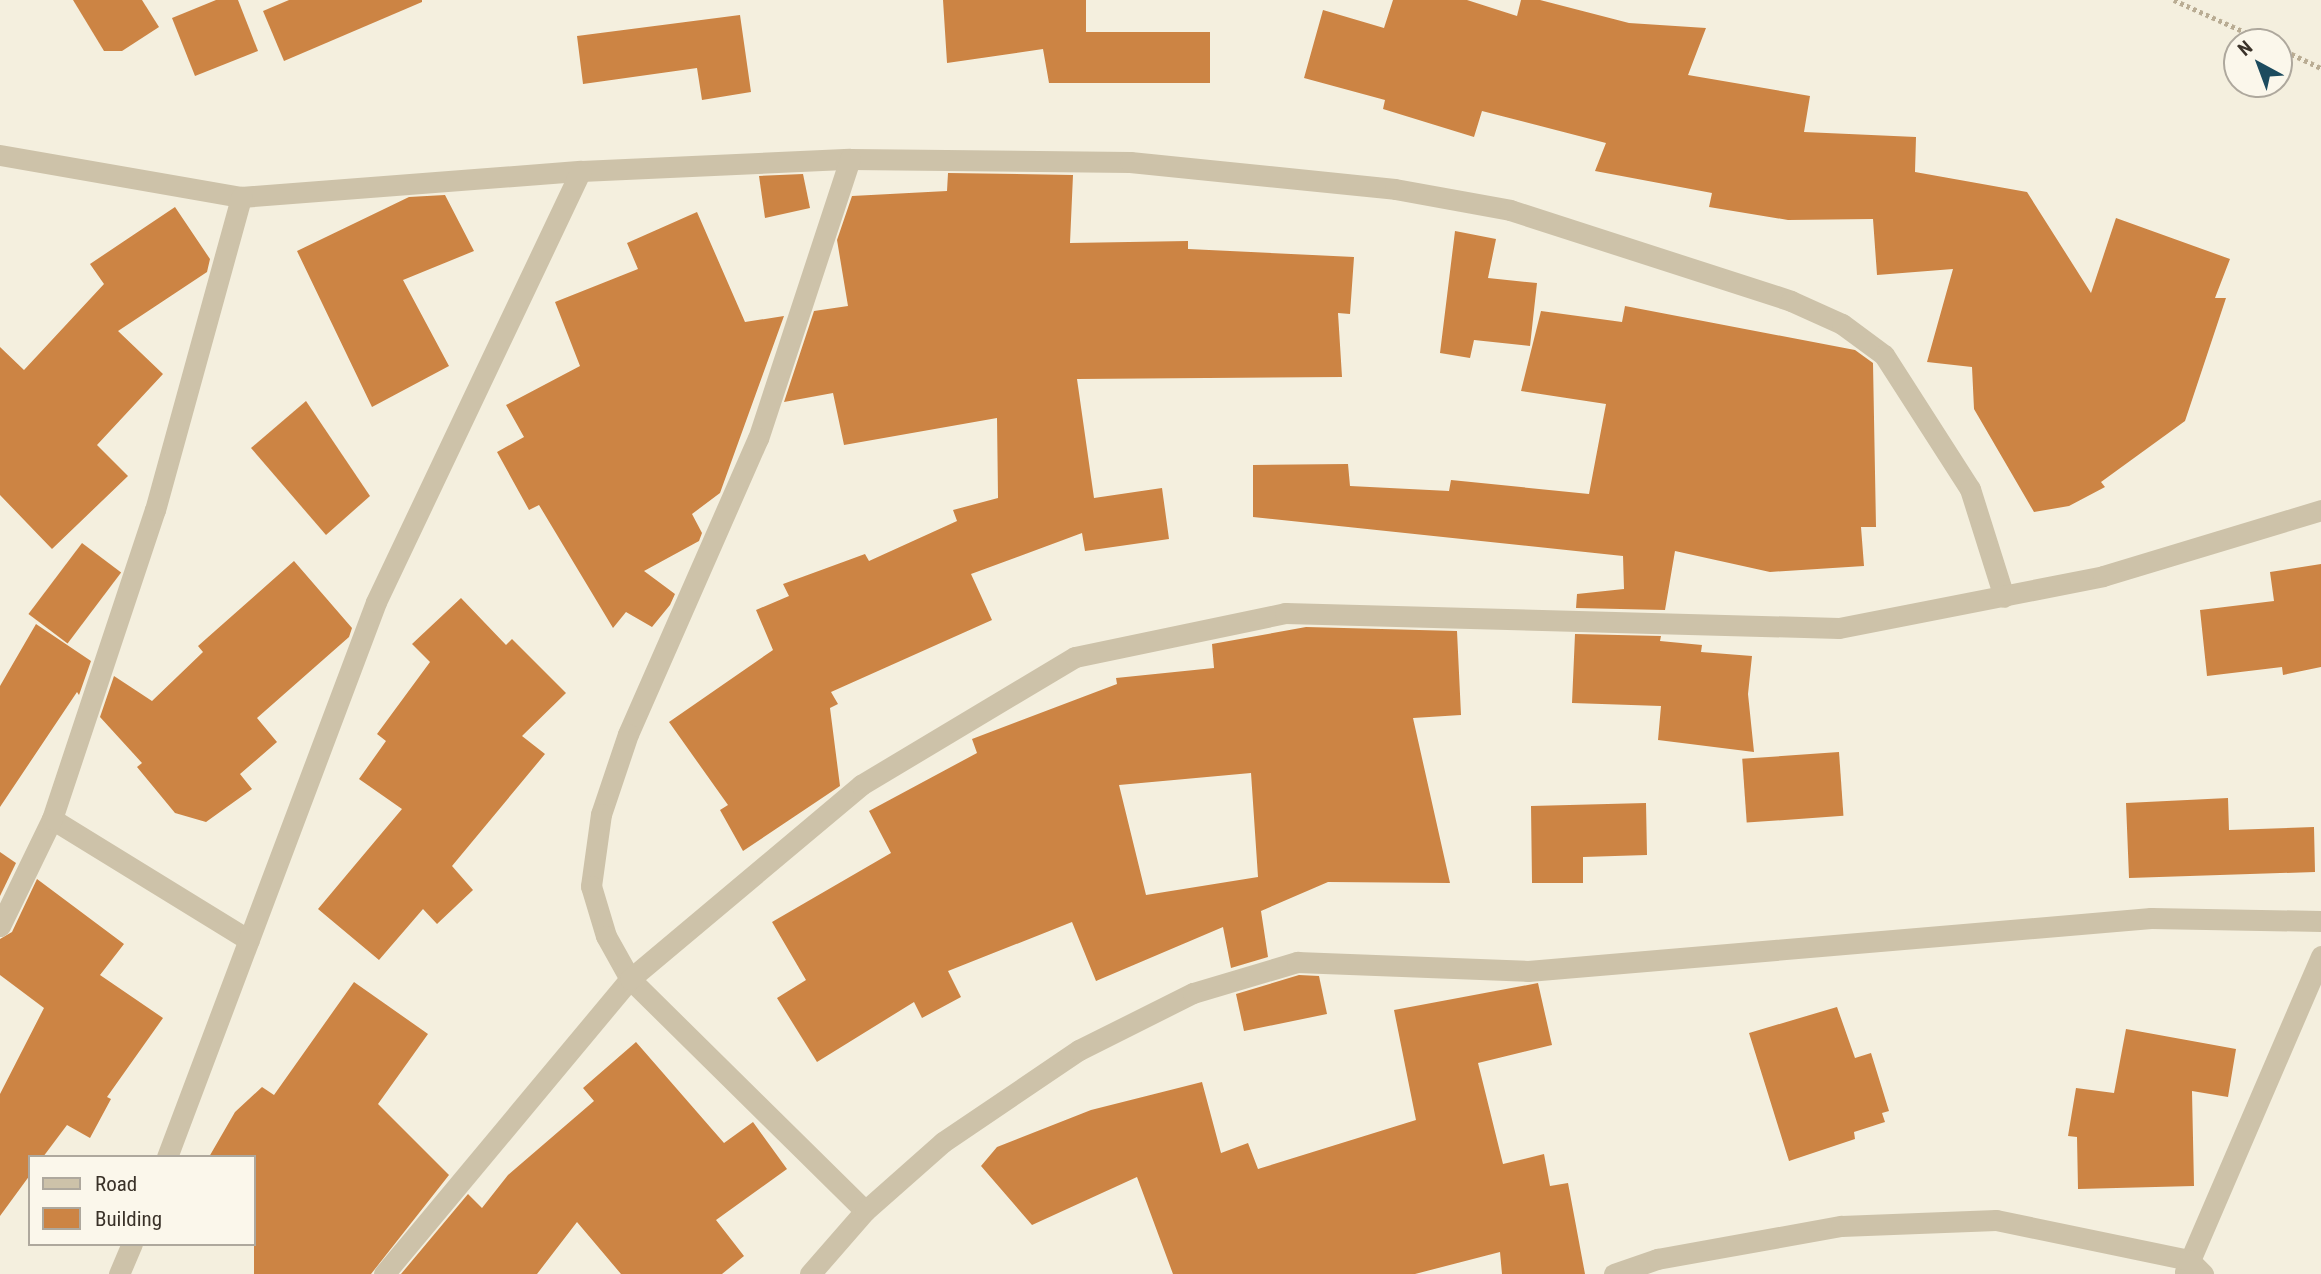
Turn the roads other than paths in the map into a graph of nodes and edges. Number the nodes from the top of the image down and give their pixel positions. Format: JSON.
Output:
{"nodes":[{"id":1,"x":0,"y":155,"type":"edge"},
{"id":2,"x":850,"y":159,"type":"junction"},
{"id":3,"x":581,"y":171,"type":"junction"},
{"id":4,"x":241,"y":197,"type":"junction"},
{"id":5,"x":2321,"y":510,"type":"edge"},
{"id":6,"x":2004,"y":597,"type":"junction"},
{"id":7,"x":51,"y":819,"type":"junction"},
{"id":8,"x":2321,"y":920,"type":"edge"},
{"id":9,"x":0,"y":926,"type":"edge"},
{"id":10,"x":249,"y":940,"type":"junction"},
{"id":11,"x":2321,"y":956,"type":"edge"},
{"id":12,"x":630,"y":979,"type":"junction"},
{"id":13,"x":168,"y":1155,"type":"edge"},
{"id":14,"x":865,"y":1211,"type":"junction"},
{"id":15,"x":131,"y":1246,"type":"edge"},
{"id":16,"x":2192,"y":1269,"type":"edge"},
{"id":17,"x":119,"y":1274,"type":"edge"},
{"id":18,"x":384,"y":1274,"type":"edge"},
{"id":19,"x":810,"y":1274,"type":"edge"},
{"id":20,"x":1614,"y":1274,"type":"edge"}],
"edges":[{"from":1,"to":4,"type":"street"},
{"from":2,"to":3,"type":"street"},
{"from":2,"to":6,"type":"street"},
{"from":2,"to":12,"type":"street"},
{"from":3,"to":4,"type":"street"},
{"from":3,"to":10,"type":"street"},
{"from":4,"to":7,"type":"street"},
{"from":5,"to":6,"type":"street"},
{"from":6,"to":12,"type":"street"},
{"from":7,"to":9,"type":"street"},
{"from":7,"to":10,"type":"street"},
{"from":8,"to":14,"type":"street"},
{"from":10,"to":13,"type":"street"},
{"from":11,"to":16,"type":"street"},
{"from":12,"to":14,"type":"street"},
{"from":12,"to":18,"type":"street"},
{"from":14,"to":19,"type":"street"},
{"from":15,"to":17,"type":"street"},
{"from":16,"to":20,"type":"street"}]}
